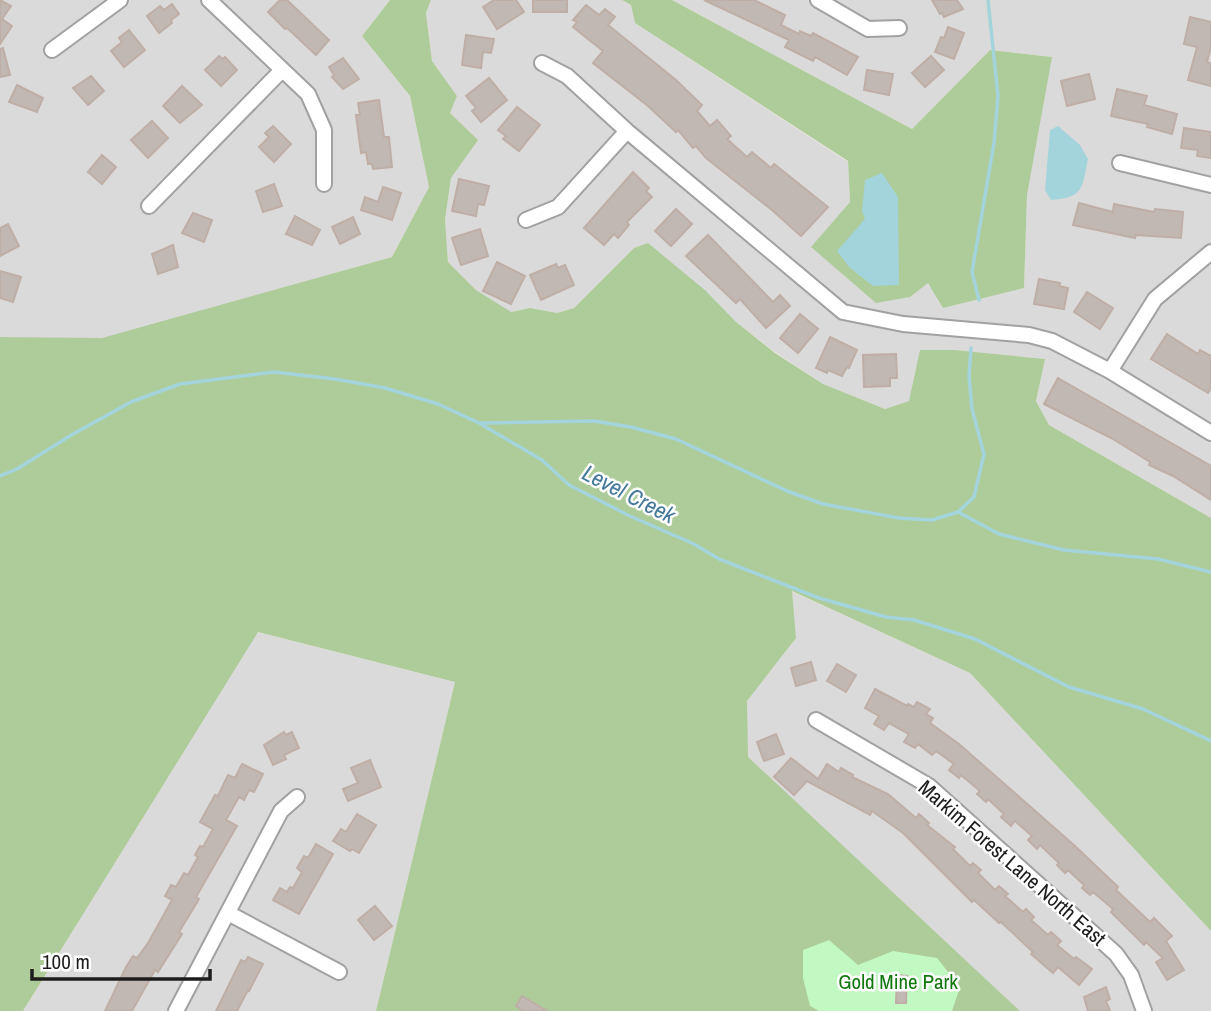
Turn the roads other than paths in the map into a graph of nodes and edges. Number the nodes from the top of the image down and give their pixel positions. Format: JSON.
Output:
{"nodes":[{"id":1,"x":120,"y":0,"type":"edge"},
{"id":2,"x":209,"y":0,"type":"edge"},
{"id":3,"x":818,"y":0,"type":"edge"},
{"id":4,"x":899,"y":28,"type":"dead end"},
{"id":5,"x":52,"y":50,"type":"dead end"},
{"id":6,"x":542,"y":63,"type":"dead end"},
{"id":7,"x":282,"y":70,"type":"junction"},
{"id":8,"x":627,"y":131,"type":"junction"},
{"id":9,"x":1120,"y":163,"type":"dead end"},
{"id":10,"x":324,"y":184,"type":"dead end"},
{"id":11,"x":1211,"y":185,"type":"edge"},
{"id":12,"x":149,"y":206,"type":"dead end"},
{"id":13,"x":526,"y":220,"type":"dead end"},
{"id":14,"x":1211,"y":252,"type":"edge"},
{"id":15,"x":1110,"y":371,"type":"junction"},
{"id":16,"x":1211,"y":433,"type":"edge"},
{"id":17,"x":817,"y":720,"type":"dead end"},
{"id":18,"x":297,"y":797,"type":"dead end"},
{"id":19,"x":229,"y":913,"type":"junction"},
{"id":20,"x":339,"y":972,"type":"dead end"},
{"id":21,"x":176,"y":1011,"type":"edge"},
{"id":22,"x":1144,"y":1011,"type":"edge"}],
"edges":[{"from":1,"to":5,"type":"street"},
{"from":2,"to":7,"type":"street"},
{"from":3,"to":4,"type":"street"},
{"from":6,"to":8,"type":"street"},
{"from":7,"to":10,"type":"street"},
{"from":7,"to":12,"type":"street"},
{"from":8,"to":13,"type":"street"},
{"from":8,"to":15,"type":"street"},
{"from":9,"to":11,"type":"street"},
{"from":14,"to":15,"type":"street"},
{"from":15,"to":16,"type":"street"},
{"from":17,"to":22,"type":"street","name":"Markim Forest Lane North East"},
{"from":18,"to":19,"type":"street"},
{"from":19,"to":20,"type":"street"},
{"from":19,"to":21,"type":"street"}]}
